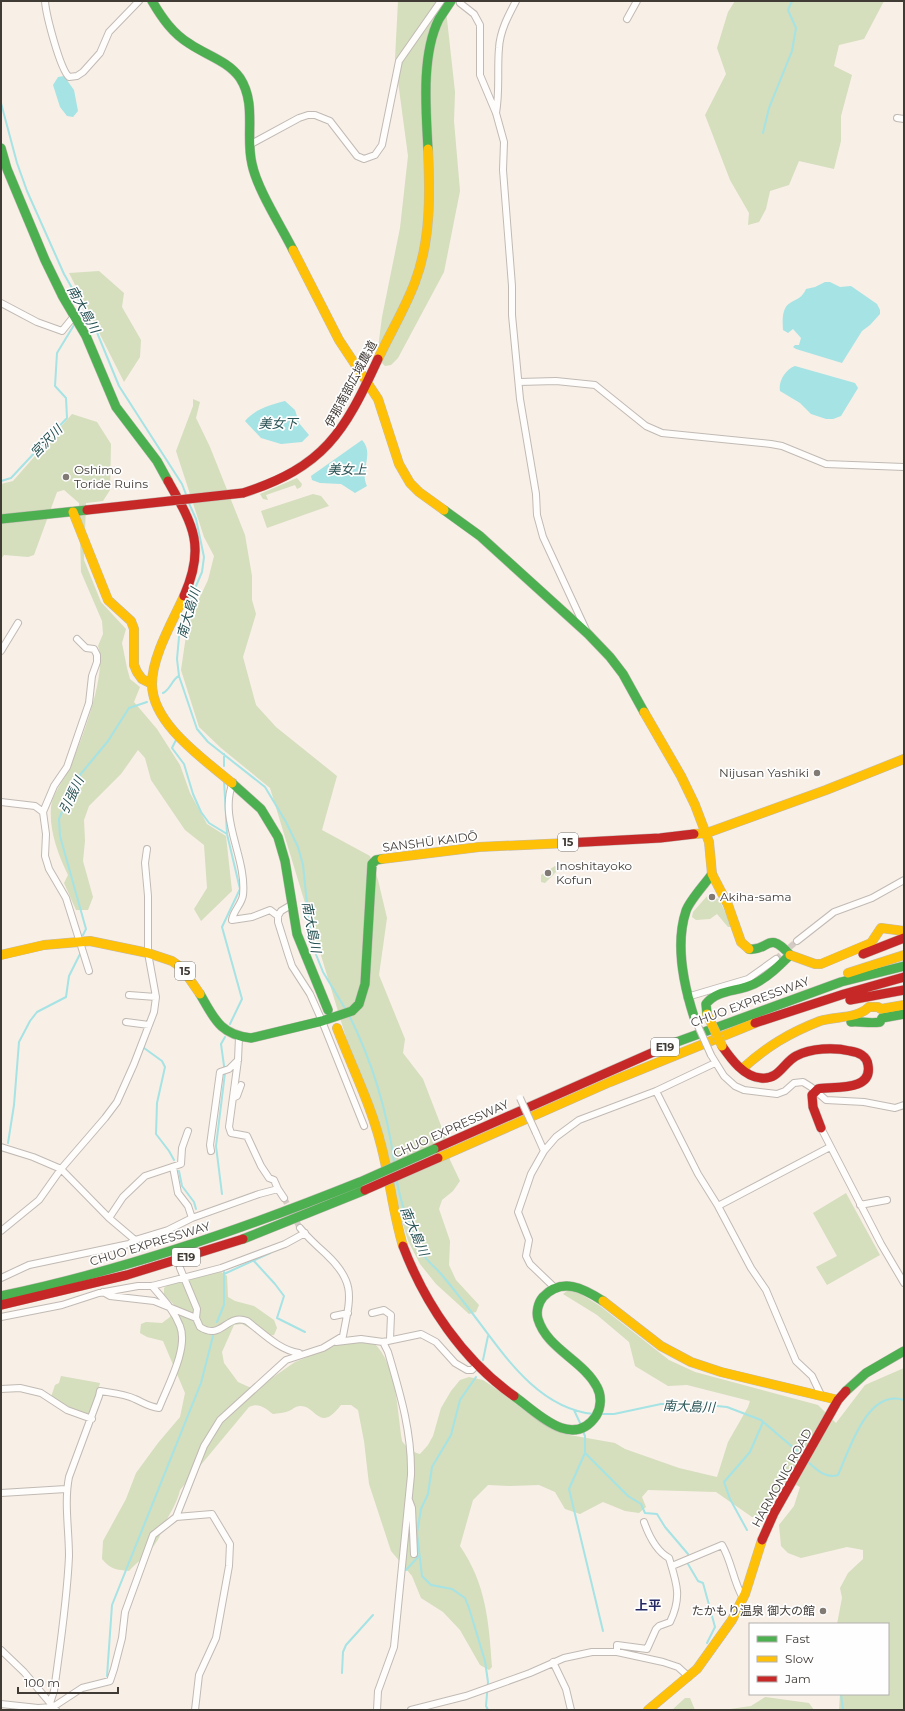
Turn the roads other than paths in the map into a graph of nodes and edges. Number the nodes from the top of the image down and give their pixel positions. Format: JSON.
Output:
{"nodes":[{"id":1,"x":45,"y":1,"type":"edge"},
{"id":2,"x":139,"y":1,"type":"edge"},
{"id":3,"x":152,"y":1,"type":"edge"},
{"id":4,"x":441,"y":1,"type":"edge"},
{"id":5,"x":451,"y":1,"type":"edge"},
{"id":6,"x":516,"y":1,"type":"edge"},
{"id":7,"x":637,"y":1,"type":"edge"},
{"id":8,"x":460,"y":3,"type":"dead end"},
{"id":9,"x":627,"y":19,"type":"dead end"},
{"id":10,"x":496,"y":114,"type":"junction"},
{"id":11,"x":897,"y":118,"type":"dead end"},
{"id":12,"x":904,"y":119,"type":"edge"},
{"id":13,"x":251,"y":144,"type":"junction"},
{"id":14,"x":1,"y":148,"type":"edge"},
{"id":15,"x":1,"y":298,"type":"edge"},
{"id":16,"x":4,"y":304,"type":"edge"},
{"id":17,"x":75,"y":315,"type":"junction"},
{"id":18,"x":368,"y":381,"type":"junction"},
{"id":19,"x":519,"y":382,"type":"junction"},
{"id":20,"x":904,"y":467,"type":"edge"},
{"id":21,"x":73,"y":512,"type":"junction"},
{"id":22,"x":1,"y":519,"type":"edge"},
{"id":23,"x":18,"y":623,"type":"dead end"},
{"id":24,"x":588,"y":634,"type":"junction"},
{"id":25,"x":77,"y":640,"type":"dead end"},
{"id":26,"x":1,"y":651,"type":"edge"},
{"id":27,"x":152,"y":684,"type":"junction"},
{"id":28,"x":904,"y":759,"type":"edge"},
{"id":29,"x":233,"y":782,"type":"junction"},
{"id":30,"x":1,"y":802,"type":"edge"},
{"id":31,"x":43,"y":812,"type":"junction"},
{"id":32,"x":707,"y":833,"type":"junction"},
{"id":33,"x":146,"y":849,"type":"dead end"},
{"id":34,"x":712,"y":874,"type":"junction"},
{"id":35,"x":904,"y":880,"type":"edge"},
{"id":36,"x":291,"y":905,"type":"junction"},
{"id":37,"x":278,"y":916,"type":"junction"},
{"id":38,"x":904,"y":931,"type":"edge"},
{"id":39,"x":904,"y":938,"type":"edge"},
{"id":40,"x":797,"y":941,"type":"tunnel mouth"},
{"id":41,"x":81,"y":942,"type":"junction"},
{"id":42,"x":148,"y":953,"type":"junction"},
{"id":43,"x":1,"y":954,"type":"edge"},
{"id":44,"x":790,"y":955,"type":"junction"},
{"id":45,"x":904,"y":955,"type":"edge"},
{"id":46,"x":776,"y":959,"type":"tunnel mouth"},
{"id":47,"x":904,"y":966,"type":"edge"},
{"id":48,"x":89,"y":971,"type":"dead end"},
{"id":49,"x":904,"y":977,"type":"edge"},
{"id":50,"x":904,"y":990,"type":"edge"},
{"id":51,"x":129,"y":995,"type":"dead end"},
{"id":52,"x":156,"y":997,"type":"junction"},
{"id":53,"x":688,"y":997,"type":"junction"},
{"id":54,"x":904,"y":1006,"type":"edge"},
{"id":55,"x":328,"y":1010,"type":"dead end"},
{"id":56,"x":752,"y":1013,"type":"junction"},
{"id":57,"x":904,"y":1014,"type":"edge"},
{"id":58,"x":694,"y":1017,"type":"joint"},
{"id":59,"x":322,"y":1021,"type":"junction"},
{"id":60,"x":762,"y":1021,"type":"junction"},
{"id":61,"x":126,"y":1022,"type":"dead end"},
{"id":62,"x":149,"y":1025,"type":"junction"},
{"id":63,"x":337,"y":1028,"type":"dead end"},
{"id":64,"x":806,"y":1028,"type":"junction"},
{"id":65,"x":239,"y":1037,"type":"junction"},
{"id":66,"x":238,"y":1060,"type":"junction"},
{"id":67,"x":714,"y":1063,"type":"junction"},
{"id":68,"x":742,"y":1069,"type":"junction"},
{"id":69,"x":241,"y":1085,"type":"dead end"},
{"id":70,"x":656,"y":1091,"type":"junction"},
{"id":71,"x":816,"y":1092,"type":"junction"},
{"id":72,"x":233,"y":1098,"type":"junction"},
{"id":73,"x":520,"y":1098,"type":"dead end"},
{"id":74,"x":904,"y":1105,"type":"edge"},
{"id":75,"x":364,"y":1126,"type":"dead end"},
{"id":76,"x":821,"y":1128,"type":"joint"},
{"id":77,"x":188,"y":1131,"type":"dead end"},
{"id":78,"x":830,"y":1146,"type":"junction"},
{"id":79,"x":1,"y":1148,"type":"edge"},
{"id":80,"x":211,"y":1151,"type":"dead end"},
{"id":81,"x":544,"y":1151,"type":"junction"},
{"id":82,"x":436,"y":1154,"type":"junction"},
{"id":83,"x":173,"y":1167,"type":"junction"},
{"id":84,"x":61,"y":1169,"type":"junction"},
{"id":85,"x":278,"y":1189,"type":"junction"},
{"id":86,"x":284,"y":1198,"type":"tunnel mouth"},
{"id":87,"x":887,"y":1200,"type":"dead end"},
{"id":88,"x":860,"y":1205,"type":"junction"},
{"id":89,"x":718,"y":1206,"type":"junction"},
{"id":90,"x":109,"y":1218,"type":"junction"},
{"id":91,"x":192,"y":1218,"type":"junction"},
{"id":92,"x":300,"y":1228,"type":"tunnel mouth"},
{"id":93,"x":168,"y":1230,"type":"junction"},
{"id":94,"x":1,"y":1231,"type":"edge"},
{"id":95,"x":304,"y":1234,"type":"junction"},
{"id":96,"x":172,"y":1238,"type":"dead end"},
{"id":97,"x":135,"y":1240,"type":"junction"},
{"id":98,"x":180,"y":1268,"type":"dead end"},
{"id":99,"x":184,"y":1277,"type":"junction"},
{"id":100,"x":1,"y":1278,"type":"edge"},
{"id":101,"x":904,"y":1283,"type":"edge"},
{"id":102,"x":152,"y":1286,"type":"junction"},
{"id":103,"x":554,"y":1287,"type":"junction"},
{"id":104,"x":103,"y":1292,"type":"junction"},
{"id":105,"x":1,"y":1296,"type":"edge"},
{"id":106,"x":1,"y":1305,"type":"edge"},
{"id":107,"x":171,"y":1308,"type":"junction"},
{"id":108,"x":350,"y":1311,"type":"junction"},
{"id":109,"x":372,"y":1313,"type":"dead end"},
{"id":110,"x":334,"y":1316,"type":"dead end"},
{"id":111,"x":1,"y":1317,"type":"edge"},
{"id":112,"x":196,"y":1318,"type":"junction"},
{"id":113,"x":387,"y":1341,"type":"junction"},
{"id":114,"x":335,"y":1342,"type":"junction"},
{"id":115,"x":904,"y":1351,"type":"edge"},
{"id":116,"x":301,"y":1354,"type":"junction"},
{"id":117,"x":478,"y":1364,"type":"junction"},
{"id":118,"x":1,"y":1389,"type":"edge"},
{"id":119,"x":821,"y":1395,"type":"junction"},
{"id":120,"x":838,"y":1400,"type":"junction"},
{"id":121,"x":92,"y":1418,"type":"junction"},
{"id":122,"x":66,"y":1489,"type":"junction"},
{"id":123,"x":1,"y":1493,"type":"edge"},
{"id":124,"x":408,"y":1498,"type":"junction"},
{"id":125,"x":176,"y":1517,"type":"junction"},
{"id":126,"x":644,"y":1522,"type":"dead end"},
{"id":127,"x":414,"y":1554,"type":"dead end"},
{"id":128,"x":672,"y":1566,"type":"junction"},
{"id":129,"x":744,"y":1598,"type":"junction"},
{"id":130,"x":1,"y":1650,"type":"edge"},
{"id":131,"x":617,"y":1652,"type":"junction"},
{"id":132,"x":553,"y":1662,"type":"junction"},
{"id":133,"x":689,"y":1677,"type":"junction"},
{"id":134,"x":1,"y":1704,"type":"edge"},
{"id":135,"x":53,"y":1707,"type":"edge"},
{"id":136,"x":36,"y":1709,"type":"edge"},
{"id":137,"x":196,"y":1710,"type":"edge"},
{"id":138,"x":377,"y":1710,"type":"edge"},
{"id":139,"x":411,"y":1710,"type":"edge"},
{"id":140,"x":571,"y":1710,"type":"edge"},
{"id":141,"x":648,"y":1710,"type":"edge"}],
"edges":[{"from":1,"to":2,"type":"street"},
{"from":3,"to":13,"type":"main road"},
{"from":4,"to":13,"type":"street"},
{"from":5,"to":18,"type":"main road","name":"伊那南部広域農道"},
{"from":6,"to":10,"type":"street"},
{"from":7,"to":9,"type":"street"},
{"from":8,"to":10,"type":"street"},
{"from":10,"to":19,"type":"street"},
{"from":11,"to":12,"type":"street"},
{"from":13,"to":18,"type":"main road"},
{"from":14,"to":17,"type":"main road"},
{"from":15,"to":16,"type":"street"},
{"from":16,"to":17,"type":"street"},
{"from":17,"to":27,"type":"main road"},
{"from":18,"to":21,"type":"main road","name":"伊那南部広域農道","bridge":true},
{"from":18,"to":24,"type":"main road"},
{"from":19,"to":20,"type":"street"},
{"from":19,"to":24,"type":"street"},
{"from":21,"to":22,"type":"main road","name":"伊那南部広域農道"},
{"from":21,"to":27,"type":"main road"},
{"from":23,"to":26,"type":"street"},
{"from":24,"to":32,"type":"main road"},
{"from":25,"to":31,"type":"street"},
{"from":27,"to":29,"type":"main road"},
{"from":28,"to":32,"type":"main road","name":"SANSHŪ KAIDŌ","number":"15"},
{"from":29,"to":36,"type":"main road"},
{"from":29,"to":37,"type":"street"},
{"from":30,"to":31,"type":"street"},
{"from":31,"to":41,"type":"street"},
{"from":32,"to":34,"type":"main road"},
{"from":32,"to":59,"type":"main road","name":"SANSHŪ KAIDŌ","number":"15"},
{"from":33,"to":42,"type":"street"},
{"from":34,"to":44,"type":"main road"},
{"from":34,"to":53,"type":"main road"},
{"from":35,"to":40,"type":"street"},
{"from":36,"to":37,"type":"street"},
{"from":36,"to":55,"type":"main road"},
{"from":37,"to":59,"type":"street"},
{"from":38,"to":44,"type":"main road"},
{"from":39,"to":44,"type":"main road"},
{"from":41,"to":42,"type":"main road","number":"15"},
{"from":41,"to":43,"type":"main road","number":"15"},
{"from":41,"to":48,"type":"street"},
{"from":42,"to":52,"type":"street"},
{"from":42,"to":65,"type":"main road","number":"15"},
{"from":44,"to":68,"type":"main road","bridge":true},
{"from":45,"to":56,"type":"main road"},
{"from":46,"to":53,"type":"street"},
{"from":47,"to":56,"type":"main road","name":"CHUO EXPRESSWAY","number":"E19"},
{"from":49,"to":60,"type":"main road","name":"CHUO EXPRESSWAY","number":"E19"},
{"from":50,"to":60,"type":"main road"},
{"from":51,"to":52,"type":"street"},
{"from":52,"to":62,"type":"street"},
{"from":53,"to":58,"type":"main road"},
{"from":54,"to":64,"type":"main road"},
{"from":56,"to":82,"type":"main road","name":"CHUO EXPRESSWAY","number":"E19"},
{"from":57,"to":64,"type":"main road"},
{"from":58,"to":67,"type":"street","bridge":true},
{"from":59,"to":65,"type":"main road","name":"SANSHŪ KAIDŌ","number":"15"},
{"from":59,"to":75,"type":"street"},
{"from":60,"to":82,"type":"main road","name":"CHUO EXPRESSWAY","number":"E19"},
{"from":61,"to":62,"type":"street"},
{"from":62,"to":84,"type":"street"},
{"from":63,"to":117,"type":"main road"},
{"from":64,"to":68,"type":"main road"},
{"from":65,"to":66,"type":"street"},
{"from":66,"to":72,"type":"street"},
{"from":66,"to":80,"type":"street"},
{"from":67,"to":70,"type":"street"},
{"from":67,"to":71,"type":"street"},
{"from":68,"to":71,"type":"main road"},
{"from":69,"to":72,"type":"street"},
{"from":70,"to":81,"type":"street"},
{"from":70,"to":89,"type":"street"},
{"from":71,"to":74,"type":"street"},
{"from":71,"to":76,"type":"main road"},
{"from":72,"to":85,"type":"street"},
{"from":73,"to":81,"type":"street","bridge":true},
{"from":76,"to":78,"type":"street"},
{"from":77,"to":83,"type":"street"},
{"from":78,"to":88,"type":"street"},
{"from":78,"to":89,"type":"street"},
{"from":79,"to":84,"type":"street"},
{"from":81,"to":103,"type":"street"},
{"from":82,"to":105,"type":"main road","name":"CHUO EXPRESSWAY","number":"E19","bridge":true},
{"from":82,"to":106,"type":"main road","name":"CHUO EXPRESSWAY","number":"E19","bridge":true},
{"from":83,"to":90,"type":"street"},
{"from":83,"to":91,"type":"street"},
{"from":84,"to":90,"type":"street"},
{"from":84,"to":94,"type":"street"},
{"from":85,"to":86,"type":"street"},
{"from":85,"to":91,"type":"street"},
{"from":87,"to":88,"type":"street"},
{"from":88,"to":101,"type":"street"},
{"from":89,"to":119,"type":"street"},
{"from":90,"to":97,"type":"street"},
{"from":91,"to":93,"type":"street"},
{"from":92,"to":95,"type":"street"},
{"from":93,"to":96,"type":"street"},
{"from":93,"to":97,"type":"street"},
{"from":95,"to":99,"type":"street"},
{"from":95,"to":108,"type":"street"},
{"from":97,"to":100,"type":"street"},
{"from":98,"to":99,"type":"street"},
{"from":99,"to":102,"type":"street"},
{"from":99,"to":112,"type":"street"},
{"from":102,"to":104,"type":"street"},
{"from":102,"to":107,"type":"street"},
{"from":103,"to":117,"type":"main road"},
{"from":103,"to":119,"type":"main road"},
{"from":104,"to":107,"type":"street"},
{"from":104,"to":111,"type":"street"},
{"from":107,"to":112,"type":"street"},
{"from":107,"to":121,"type":"street"},
{"from":108,"to":110,"type":"street"},
{"from":108,"to":114,"type":"street"},
{"from":109,"to":113,"type":"street"},
{"from":112,"to":116,"type":"street"},
{"from":113,"to":114,"type":"street"},
{"from":113,"to":117,"type":"street"},
{"from":113,"to":124,"type":"street"},
{"from":114,"to":116,"type":"street"},
{"from":115,"to":120,"type":"main road","name":"HARMONIC ROAD"},
{"from":116,"to":125,"type":"street"},
{"from":118,"to":121,"type":"street"},
{"from":119,"to":120,"type":"main road"},
{"from":120,"to":129,"type":"main road","name":"HARMONIC ROAD"},
{"from":121,"to":122,"type":"street"},
{"from":122,"to":123,"type":"street"},
{"from":122,"to":135,"type":"street"},
{"from":124,"to":127,"type":"street"},
{"from":124,"to":138,"type":"street"},
{"from":125,"to":135,"type":"street"},
{"from":125,"to":137,"type":"street"},
{"from":126,"to":128,"type":"street"},
{"from":128,"to":129,"type":"street"},
{"from":128,"to":131,"type":"street"},
{"from":129,"to":133,"type":"main road","name":"HARMONIC ROAD"},
{"from":130,"to":135,"type":"street"},
{"from":131,"to":132,"type":"street"},
{"from":131,"to":133,"type":"street"},
{"from":132,"to":139,"type":"street"},
{"from":132,"to":140,"type":"street"},
{"from":133,"to":141,"type":"main road","name":"HARMONIC ROAD"},
{"from":134,"to":136,"type":"street"},
{"from":135,"to":136,"type":"street"}]}
